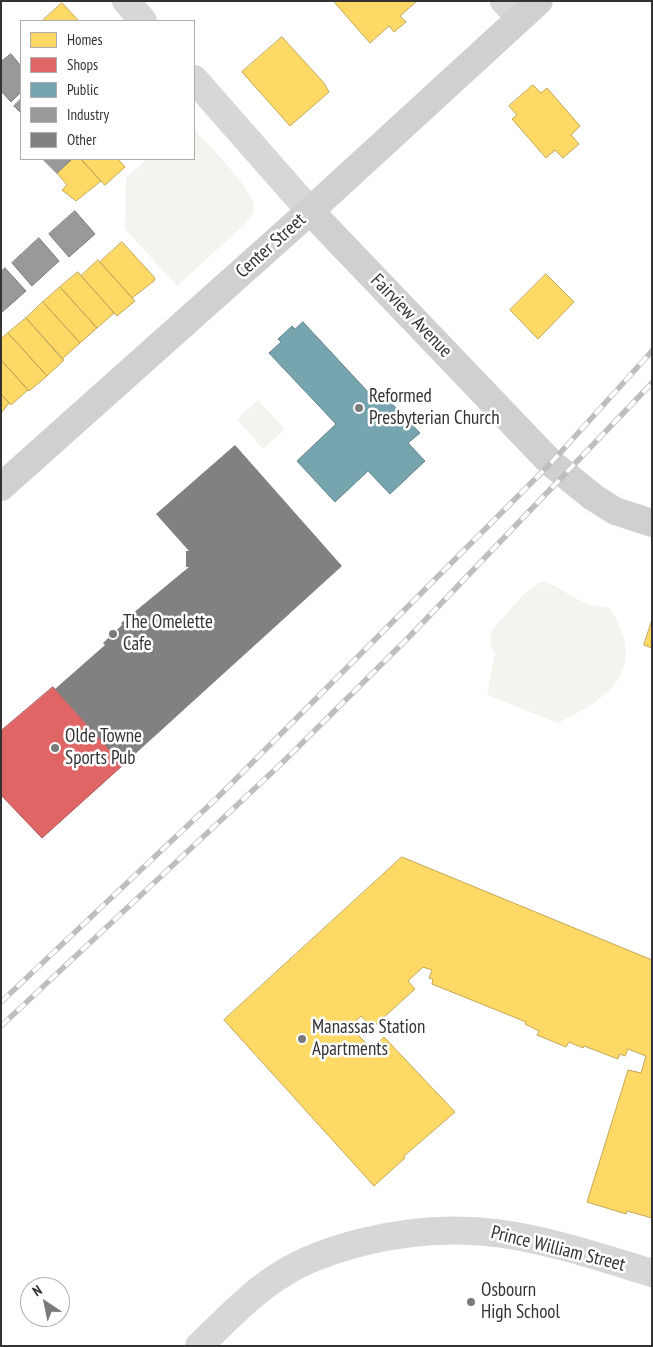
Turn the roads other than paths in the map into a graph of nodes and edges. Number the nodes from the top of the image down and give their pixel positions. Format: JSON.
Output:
{"nodes":[{"id":1,"x":126,"y":1,"type":"edge"},
{"id":2,"x":521,"y":7,"type":"edge"},
{"id":3,"x":142,"y":20,"type":"edge"},
{"id":4,"x":195,"y":80,"type":"edge"},
{"id":5,"x":310,"y":212,"type":"junction"},
{"id":6,"x":1,"y":487,"type":"edge"},
{"id":7,"x":652,"y":524,"type":"edge"},
{"id":8,"x":652,"y":1273,"type":"edge"},
{"id":9,"x":199,"y":1346,"type":"edge"}],
"edges":[{"from":1,"to":3,"type":"street"},
{"from":2,"to":5,"type":"main road","name":"Center Street"},
{"from":4,"to":5,"type":"street","name":"Fairview Avenue"},
{"from":5,"to":6,"type":"main road","name":"Center Street"},
{"from":5,"to":7,"type":"main road","name":"Fairview Avenue"},
{"from":8,"to":9,"type":"street","name":"Prince William Street"}]}
